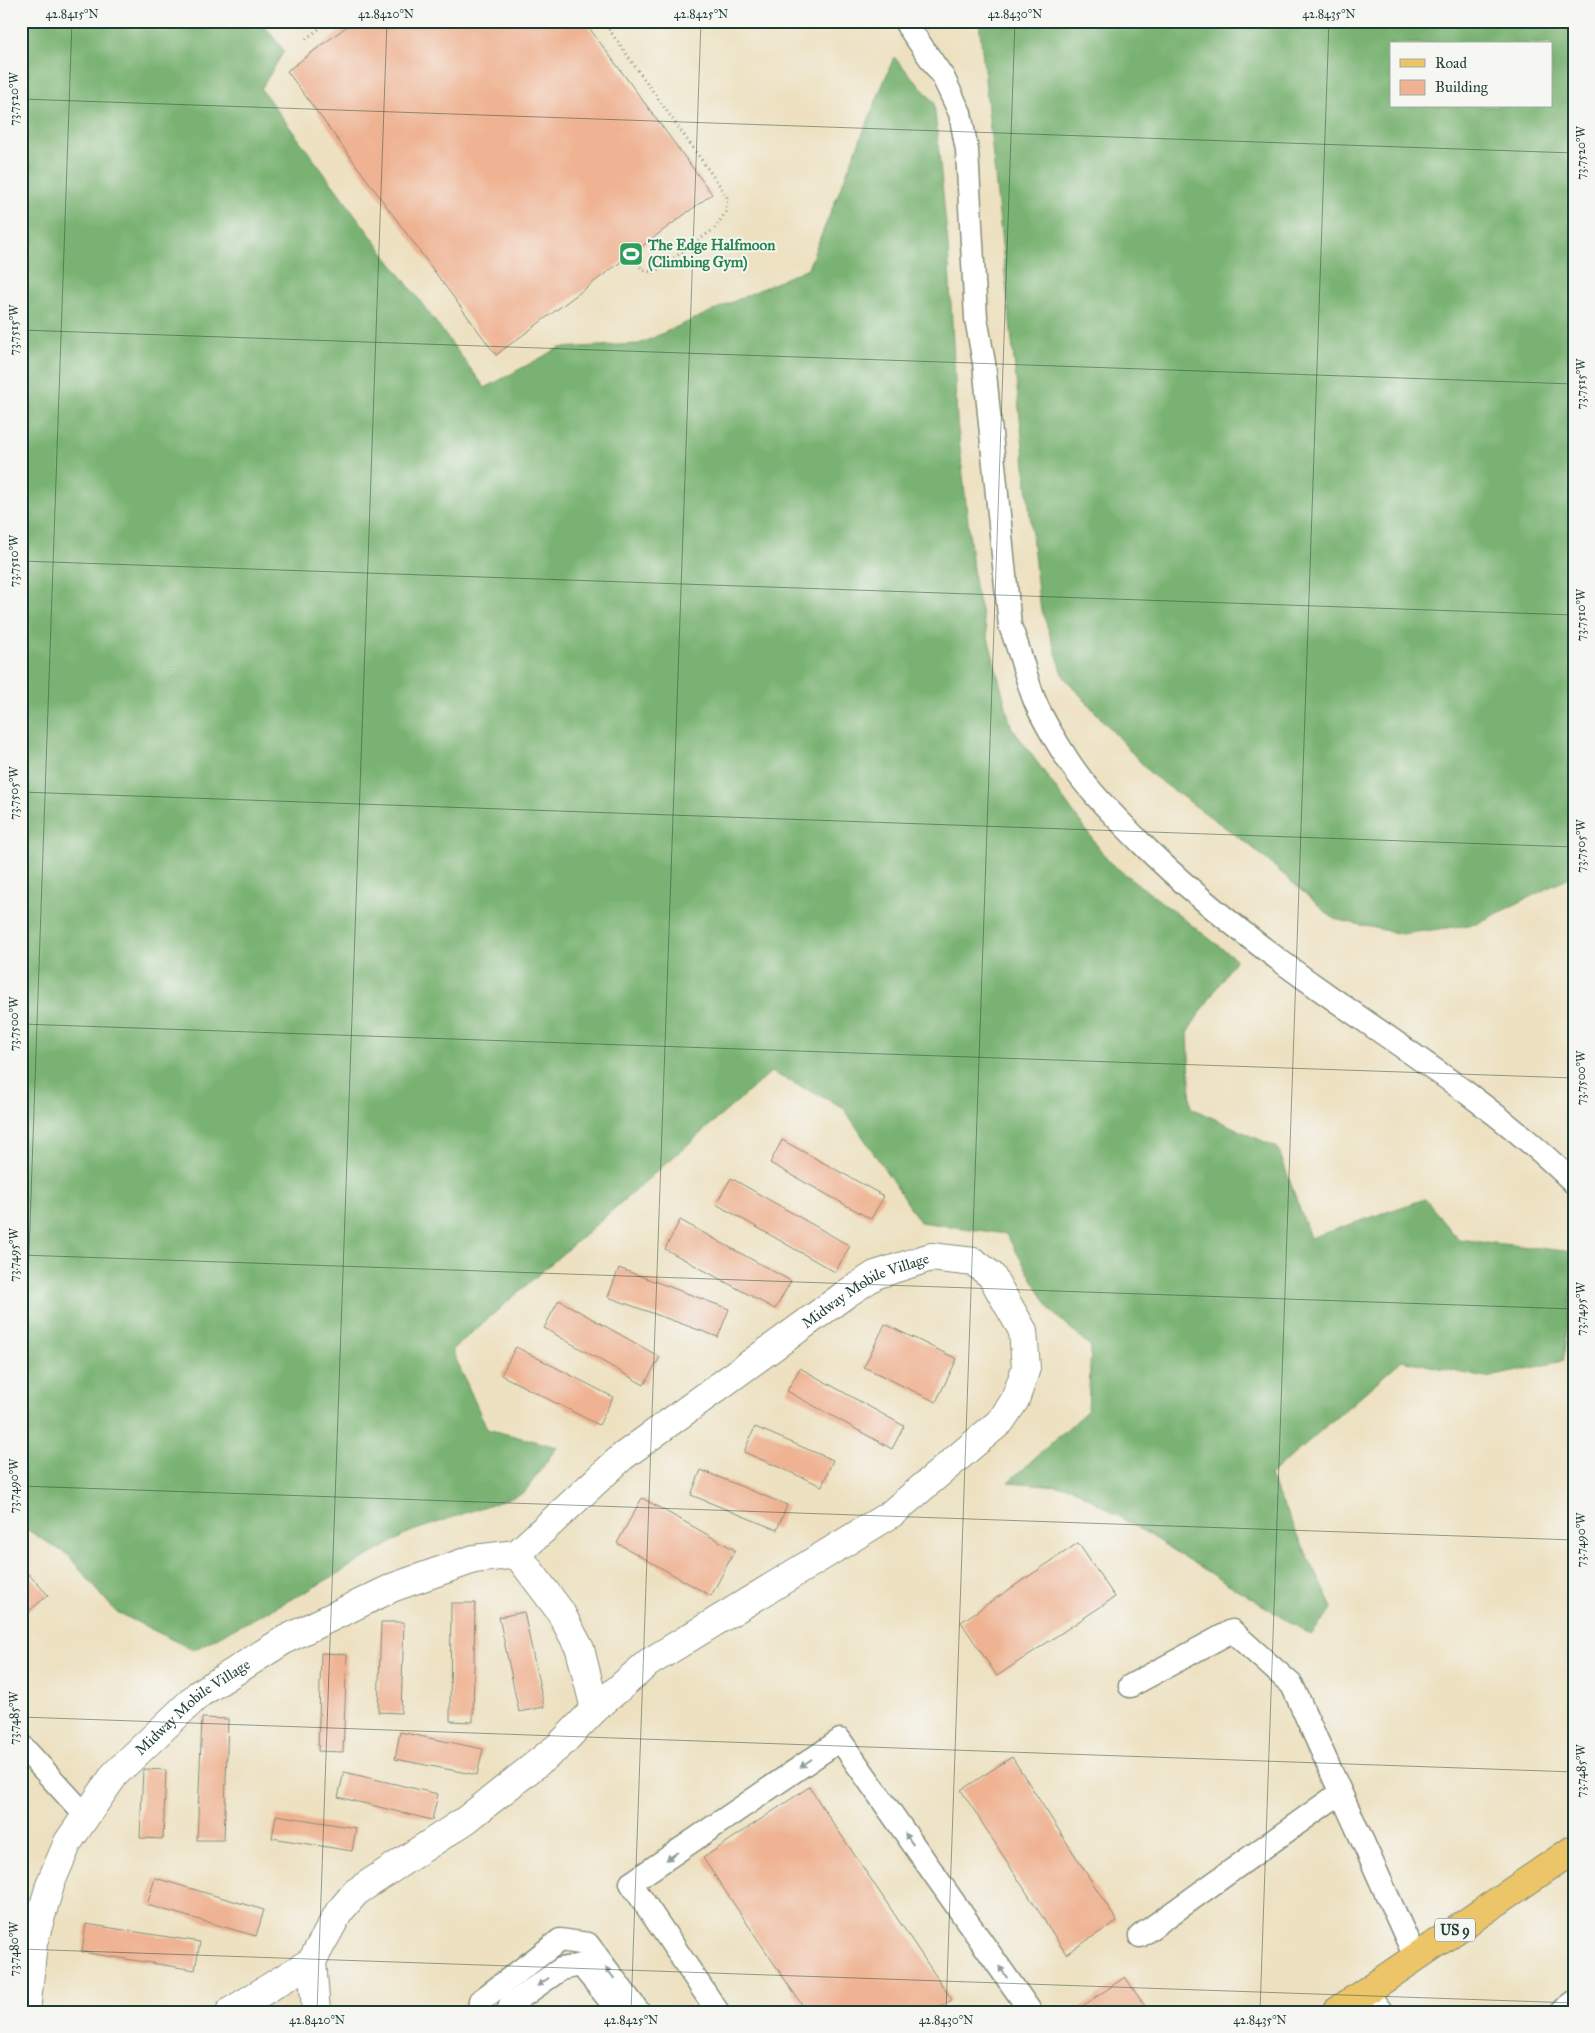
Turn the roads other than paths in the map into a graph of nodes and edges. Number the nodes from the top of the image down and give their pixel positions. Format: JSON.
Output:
{"nodes":[{"id":1,"x":907,"y":25,"type":"dead end"},
{"id":2,"x":1574,"y":1183,"type":"edge"},
{"id":3,"x":516,"y":1554,"type":"junction"},
{"id":4,"x":1130,"y":1686,"type":"dead end"},
{"id":5,"x":595,"y":1709,"type":"junction"},
{"id":6,"x":21,"y":1745,"type":"edge"},
{"id":7,"x":1340,"y":1793,"type":"junction"},
{"id":8,"x":86,"y":1816,"type":"junction"},
{"id":9,"x":1571,"y":1857,"type":"edge"},
{"id":10,"x":1140,"y":1936,"type":"dead end"},
{"id":11,"x":1415,"y":1958,"type":"junction"},
{"id":12,"x":312,"y":1962,"type":"junction"},
{"id":13,"x":1374,"y":2002,"type":"edge"},
{"id":14,"x":1574,"y":2002,"type":"edge"},
{"id":15,"x":26,"y":2012,"type":"edge"},
{"id":16,"x":230,"y":2012,"type":"edge"},
{"id":17,"x":316,"y":2012,"type":"edge"},
{"id":18,"x":480,"y":2012,"type":"edge"},
{"id":19,"x":508,"y":2012,"type":"edge"},
{"id":20,"x":639,"y":2012,"type":"edge"},
{"id":21,"x":718,"y":2012,"type":"edge"},
{"id":22,"x":1031,"y":2012,"type":"edge"},
{"id":23,"x":1336,"y":2012,"type":"edge"},
{"id":24,"x":1561,"y":2012,"type":"edge"}],
"edges":[{"from":1,"to":2,"type":"lane"},
{"from":3,"to":5,"type":"street"},
{"from":3,"to":5,"type":"street","name":"Midway Mobile Village"},
{"from":3,"to":8,"type":"street","name":"Midway Mobile Village"},
{"from":4,"to":7,"type":"lane"},
{"from":5,"to":12,"type":"street","name":"Midway Mobile Village"},
{"from":6,"to":8,"type":"lane"},
{"from":7,"to":10,"type":"lane"},
{"from":7,"to":11,"type":"lane"},
{"from":8,"to":15,"type":"street","name":"Midway Mobile Village"},
{"from":9,"to":11,"type":"main road","number":"US 9"},
{"from":11,"to":13,"type":"main road","number":"US 9"},
{"from":12,"to":16,"type":"street"},
{"from":12,"to":17,"type":"street"},
{"from":13,"to":23,"type":"main road","number":"US 9"},
{"from":14,"to":24,"type":"lane"},
{"from":20,"to":18,"type":"lane","one_way":true},
{"from":20,"to":19,"type":"lane","one_way":true},
{"from":22,"to":21,"type":"lane","one_way":true}]}
